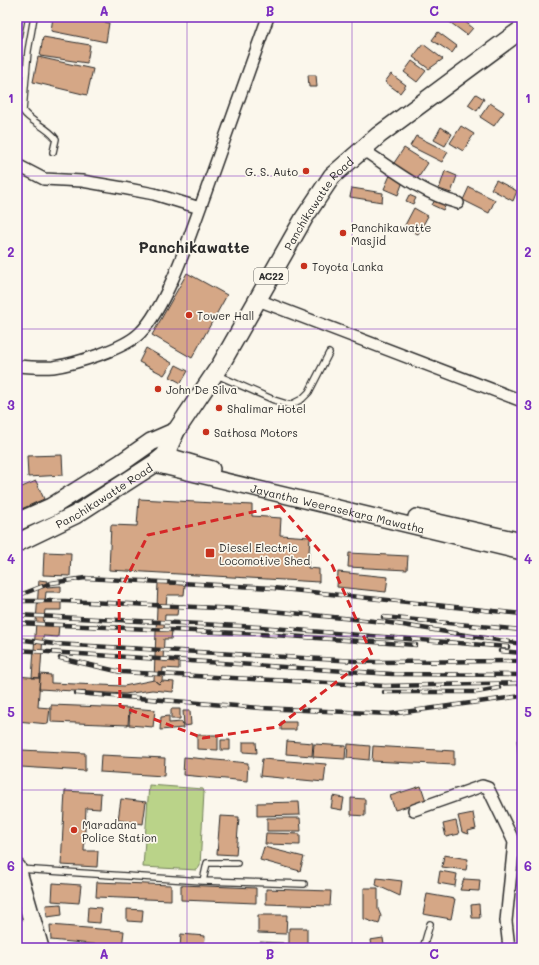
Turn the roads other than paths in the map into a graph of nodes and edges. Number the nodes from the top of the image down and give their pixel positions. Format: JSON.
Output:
{"nodes":[{"id":1,"x":22,"y":17,"type":"edge"},
{"id":2,"x":34,"y":17,"type":"edge"},
{"id":3,"x":268,"y":17,"type":"edge"},
{"id":4,"x":522,"y":29,"type":"edge"},
{"id":5,"x":17,"y":43,"type":"edge"},
{"id":6,"x":362,"y":149,"type":"junction"},
{"id":7,"x":53,"y":152,"type":"dead end"},
{"id":8,"x":17,"y":165,"type":"edge"},
{"id":9,"x":458,"y":203,"type":"dead end"},
{"id":10,"x":200,"y":208,"type":"junction"},
{"id":11,"x":258,"y":300,"type":"junction"},
{"id":12,"x":329,"y":353,"type":"dead end"},
{"id":13,"x":17,"y":366,"type":"edge"},
{"id":14,"x":215,"y":374,"type":"junction"},
{"id":15,"x":522,"y":401,"type":"edge"},
{"id":16,"x":176,"y":431,"type":"junction"},
{"id":17,"x":159,"y":460,"type":"junction"},
{"id":18,"x":17,"y":522,"type":"edge"},
{"id":19,"x":522,"y":541,"type":"edge"},
{"id":20,"x":17,"y":543,"type":"edge"},
{"id":21,"x":522,"y":552,"type":"edge"},
{"id":22,"x":414,"y":810,"type":"dead end"},
{"id":23,"x":238,"y":863,"type":"dead end"},
{"id":24,"x":17,"y":868,"type":"edge"},
{"id":25,"x":204,"y":881,"type":"junction"},
{"id":26,"x":304,"y":884,"type":"dead end"},
{"id":27,"x":22,"y":908,"type":"edge"},
{"id":28,"x":430,"y":924,"type":"dead end"},
{"id":29,"x":21,"y":927,"type":"edge"},
{"id":30,"x":24,"y":948,"type":"edge"},
{"id":31,"x":40,"y":948,"type":"edge"},
{"id":32,"x":423,"y":948,"type":"edge"},
{"id":33,"x":509,"y":948,"type":"edge"}],
"edges":[{"from":1,"to":5,"type":"lane"},
{"from":2,"to":7,"type":"lane"},
{"from":3,"to":10,"type":"street"},
{"from":4,"to":6,"type":"main road","name":"Panchikawatte Road","number":"AC22"},
{"from":6,"to":9,"type":"street"},
{"from":6,"to":11,"type":"main road","name":"Panchikawatte Road","number":"AC22"},
{"from":8,"to":10,"type":"street"},
{"from":10,"to":13,"type":"street"},
{"from":11,"to":14,"type":"main road","name":"Panchikawatte Road","number":"AC22"},
{"from":11,"to":15,"type":"street"},
{"from":12,"to":14,"type":"lane"},
{"from":14,"to":16,"type":"main road","name":"Panchikawatte Road","number":"AC22"},
{"from":16,"to":17,"type":"main road","name":"Panchikawatte Road","number":"AC22"},
{"from":16,"to":18,"type":"main road","name":"Panchikawatte Road"},
{"from":17,"to":19,"type":"main road","name":"Jayantha Weerasekara Mawatha"},
{"from":17,"to":20,"type":"main road","name":"Panchikawatte Road"},
{"from":17,"to":21,"type":"main road","name":"Jayantha Weerasekara Mawatha"},
{"from":22,"to":33,"type":"street"},
{"from":23,"to":25,"type":"lane"},
{"from":24,"to":25,"type":"lane"},
{"from":24,"to":27,"type":"main road"},
{"from":25,"to":26,"type":"lane"},
{"from":27,"to":29,"type":"main road"},
{"from":28,"to":32,"type":"lane"},
{"from":29,"to":30,"type":"main road"},
{"from":29,"to":31,"type":"main road"}]}
